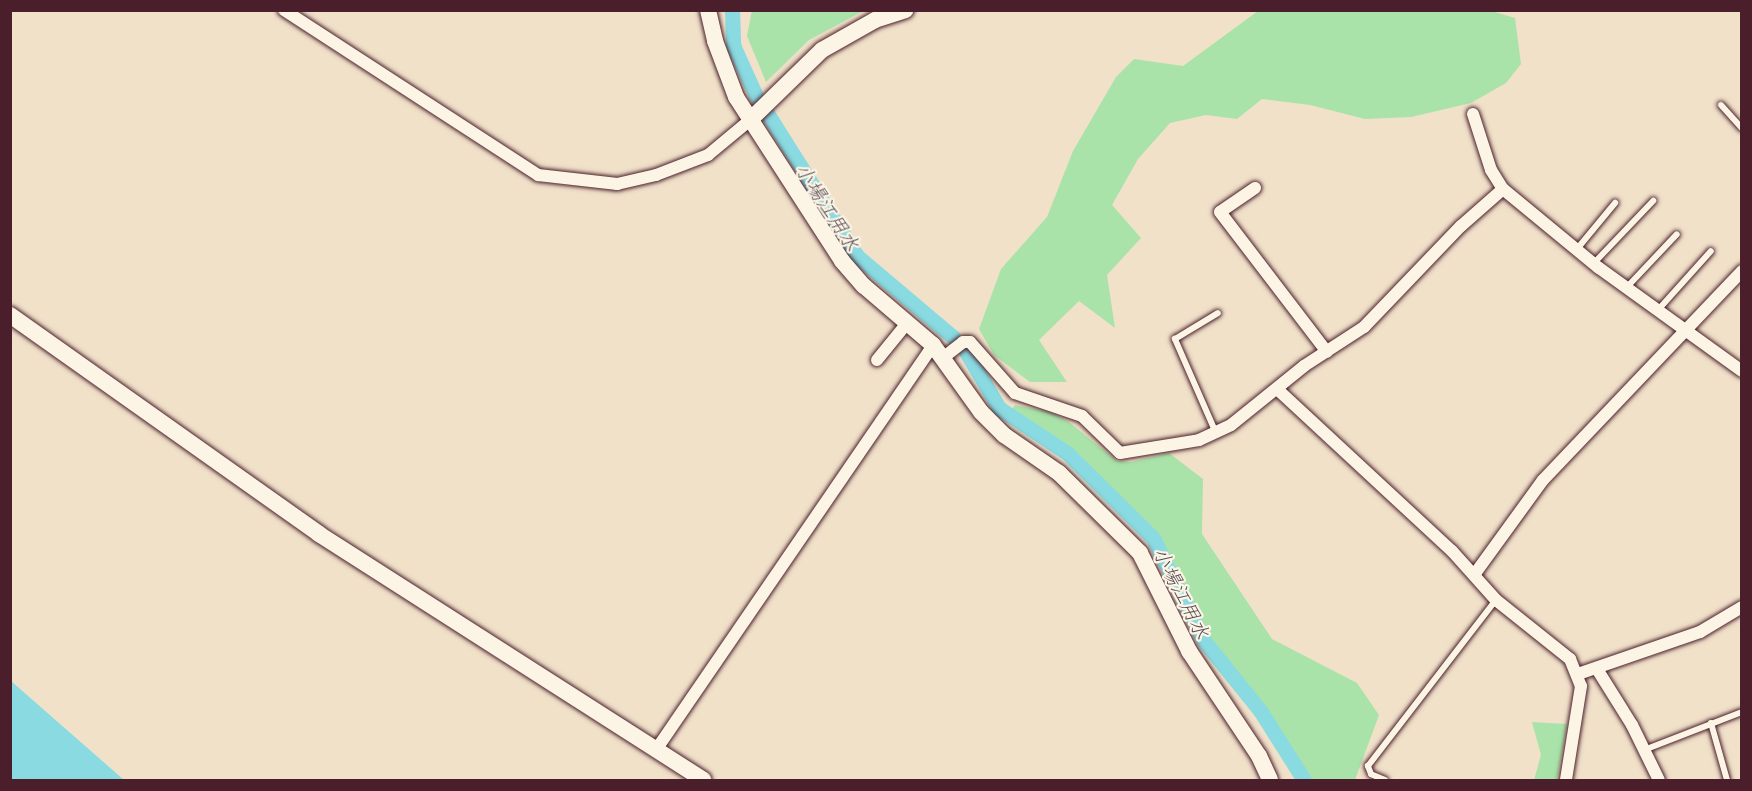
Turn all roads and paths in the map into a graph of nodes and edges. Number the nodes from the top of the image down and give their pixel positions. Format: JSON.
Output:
{"nodes":[{"id":1,"x":284,"y":10,"type":"edge"},
{"id":2,"x":708,"y":10,"type":"edge"},
{"id":3,"x":905,"y":10,"type":"edge"},
{"id":4,"x":1721,"y":105,"type":"dead end"},
{"id":5,"x":1473,"y":114,"type":"dead end"},
{"id":6,"x":750,"y":120,"type":"junction"},
{"id":7,"x":1742,"y":128,"type":"edge"},
{"id":8,"x":1256,"y":188,"type":"dead end"},
{"id":9,"x":1503,"y":189,"type":"junction"},
{"id":10,"x":1653,"y":201,"type":"dead end"},
{"id":11,"x":1615,"y":203,"type":"dead end"},
{"id":12,"x":1677,"y":234,"type":"dead end"},
{"id":13,"x":1577,"y":249,"type":"junction"},
{"id":14,"x":1711,"y":251,"type":"dead end"},
{"id":15,"x":1594,"y":263,"type":"junction"},
{"id":16,"x":1742,"y":271,"type":"edge"},
{"id":17,"x":1628,"y":286,"type":"junction"},
{"id":18,"x":1658,"y":311,"type":"junction"},
{"id":19,"x":1218,"y":314,"type":"dead end"},
{"id":20,"x":10,"y":315,"type":"edge"},
{"id":21,"x":908,"y":322,"type":"junction"},
{"id":22,"x":1684,"y":333,"type":"junction"},
{"id":23,"x":939,"y":351,"type":"junction"},
{"id":24,"x":1327,"y":352,"type":"junction"},
{"id":25,"x":877,"y":360,"type":"dead end"},
{"id":26,"x":1742,"y":371,"type":"edge"},
{"id":27,"x":1277,"y":389,"type":"junction"},
{"id":28,"x":1217,"y":433,"type":"junction"},
{"id":29,"x":1474,"y":575,"type":"junction"},
{"id":30,"x":1496,"y":600,"type":"junction"},
{"id":31,"x":1742,"y":607,"type":"edge"},
{"id":32,"x":1597,"y":669,"type":"junction"},
{"id":33,"x":1578,"y":674,"type":"junction"},
{"id":34,"x":1742,"y":712,"type":"edge"},
{"id":35,"x":1711,"y":723,"type":"junction"},
{"id":36,"x":656,"y":750,"type":"junction"},
{"id":37,"x":1644,"y":750,"type":"junction"},
{"id":38,"x":703,"y":780,"type":"edge"},
{"id":39,"x":1270,"y":780,"type":"edge"},
{"id":40,"x":1385,"y":780,"type":"edge"},
{"id":41,"x":1566,"y":780,"type":"edge"},
{"id":42,"x":1659,"y":780,"type":"edge"},
{"id":43,"x":1727,"y":780,"type":"edge"}],
"edges":[{"from":1,"to":6,"type":"street"},
{"from":2,"to":6,"type":"street"},
{"from":3,"to":6,"type":"street"},
{"from":4,"to":7,"type":"lane"},
{"from":5,"to":9,"type":"street"},
{"from":6,"to":21,"type":"street"},
{"from":8,"to":24,"type":"street"},
{"from":9,"to":13,"type":"street"},
{"from":9,"to":24,"type":"street"},
{"from":10,"to":15,"type":"lane"},
{"from":11,"to":13,"type":"lane"},
{"from":12,"to":17,"type":"lane"},
{"from":13,"to":15,"type":"street"},
{"from":14,"to":18,"type":"lane"},
{"from":15,"to":17,"type":"street"},
{"from":16,"to":22,"type":"street"},
{"from":17,"to":18,"type":"street"},
{"from":18,"to":22,"type":"street"},
{"from":19,"to":28,"type":"lane"},
{"from":20,"to":36,"type":"street"},
{"from":21,"to":23,"type":"street"},
{"from":21,"to":25,"type":"street"},
{"from":22,"to":26,"type":"street"},
{"from":22,"to":29,"type":"street"},
{"from":23,"to":28,"type":"street"},
{"from":23,"to":36,"type":"street"},
{"from":23,"to":39,"type":"street"},
{"from":24,"to":27,"type":"street"},
{"from":27,"to":28,"type":"street"},
{"from":27,"to":29,"type":"street"},
{"from":29,"to":30,"type":"street"},
{"from":30,"to":33,"type":"street"},
{"from":30,"to":40,"type":"lane"},
{"from":31,"to":32,"type":"street"},
{"from":32,"to":33,"type":"street"},
{"from":32,"to":37,"type":"street"},
{"from":33,"to":41,"type":"street"},
{"from":34,"to":35,"type":"lane"},
{"from":35,"to":37,"type":"lane"},
{"from":35,"to":43,"type":"lane"},
{"from":36,"to":38,"type":"street"},
{"from":37,"to":42,"type":"street"}]}
